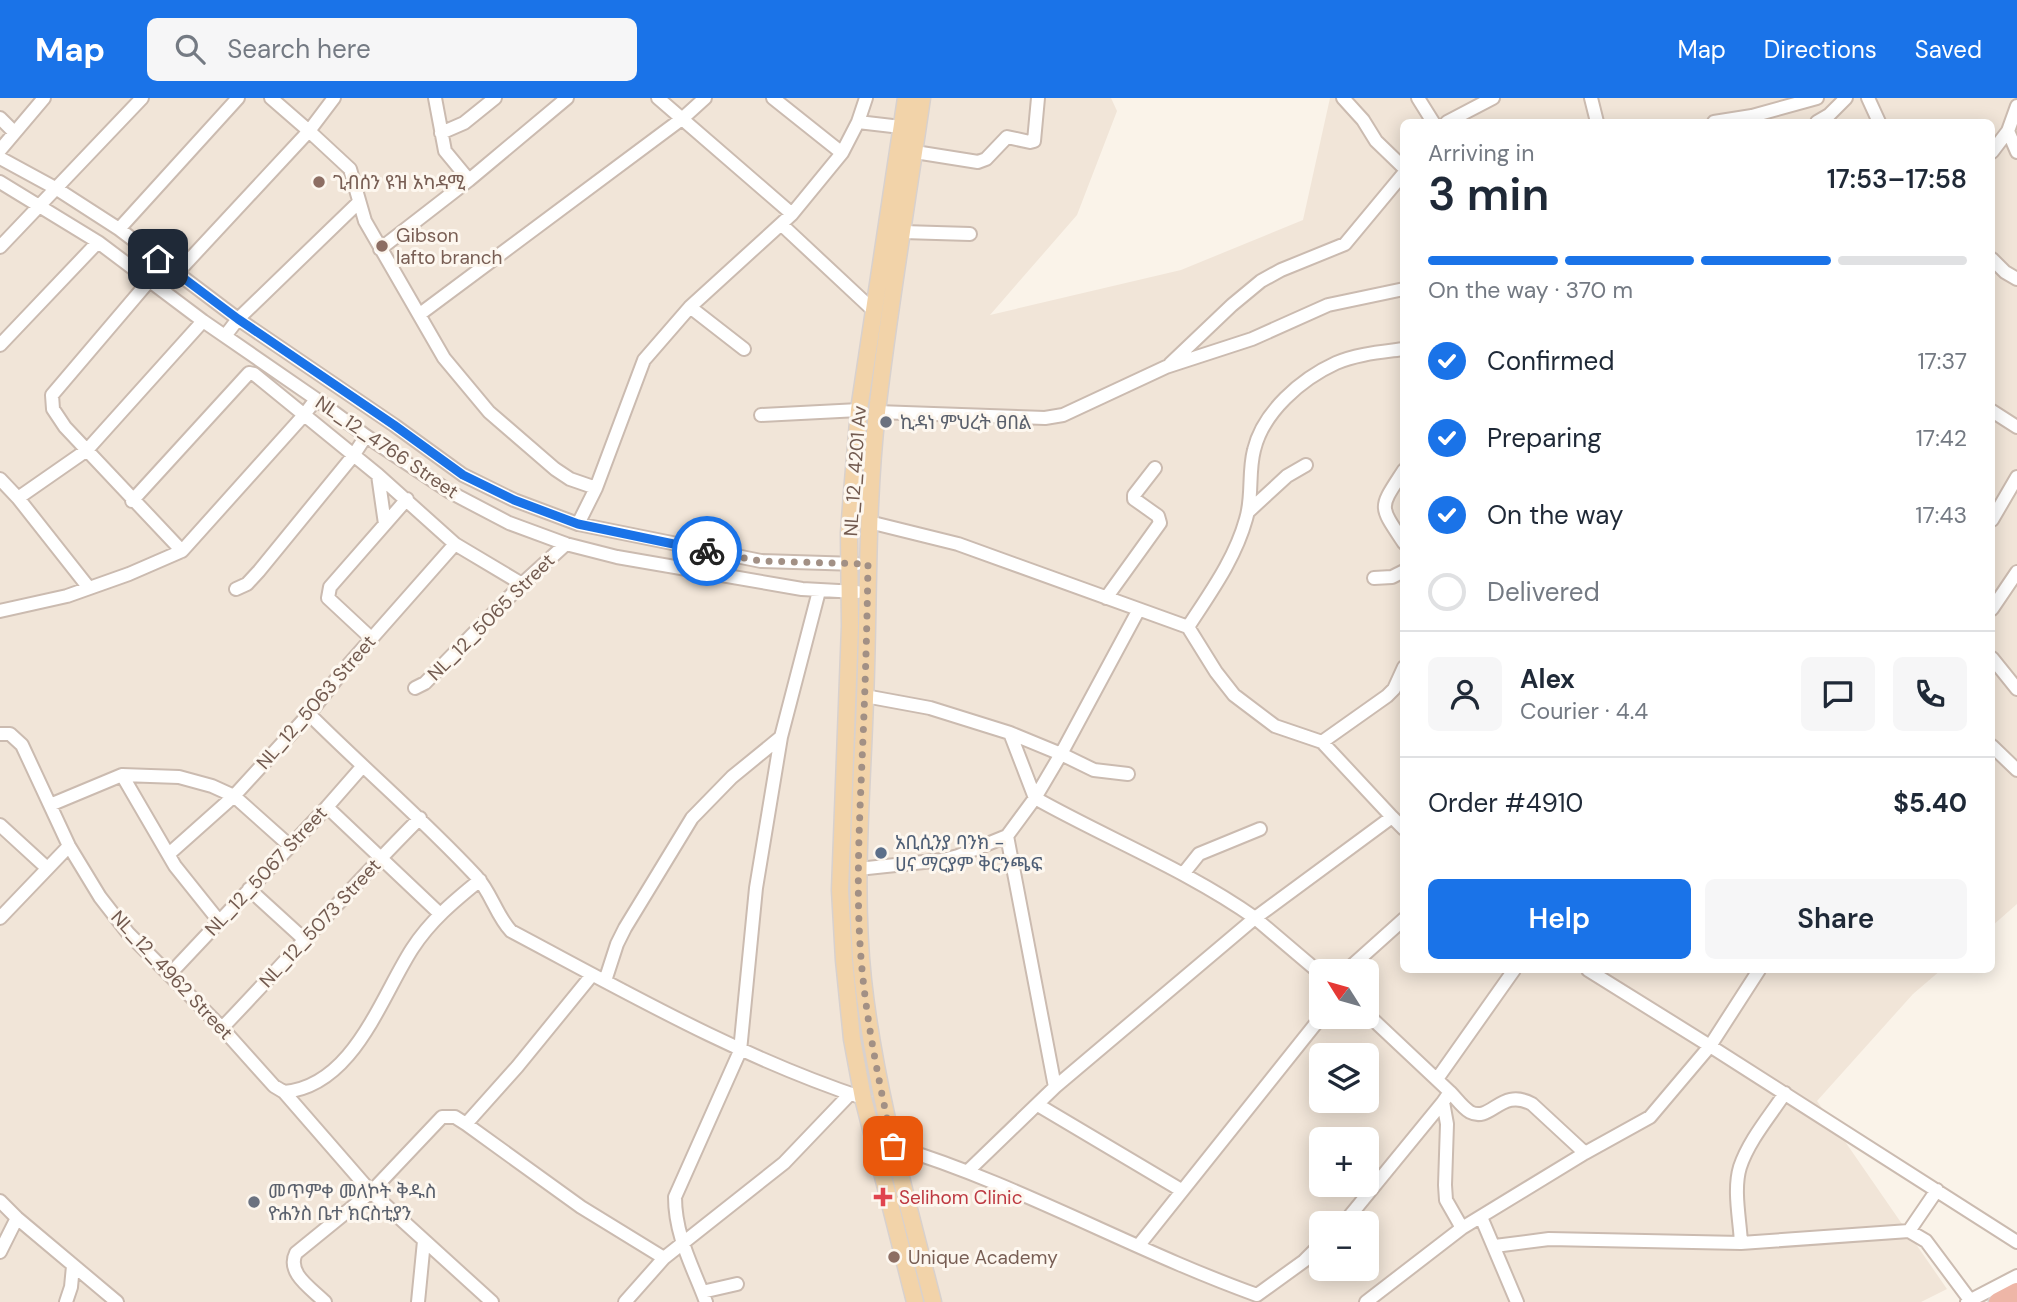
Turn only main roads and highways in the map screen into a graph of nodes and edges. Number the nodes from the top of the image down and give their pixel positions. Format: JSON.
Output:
{"nodes":[{"id":1,"x":906,"y":98,"type":"edge"},
{"id":2,"x":922,"y":98,"type":"edge"},
{"id":3,"x":2017,"y":1292,"type":"edge"},
{"id":4,"x":915,"y":1302,"type":"edge"},
{"id":5,"x":933,"y":1302,"type":"edge"},
{"id":6,"x":1998,"y":1302,"type":"edge"}],
"edges":[{"from":1,"to":4,"type":"main road","name":"NL_12_4201 Av"},
{"from":2,"to":5,"type":"main road","name":"NL_12_4201 Av"},
{"from":3,"to":6,"type":"highway"}]}
